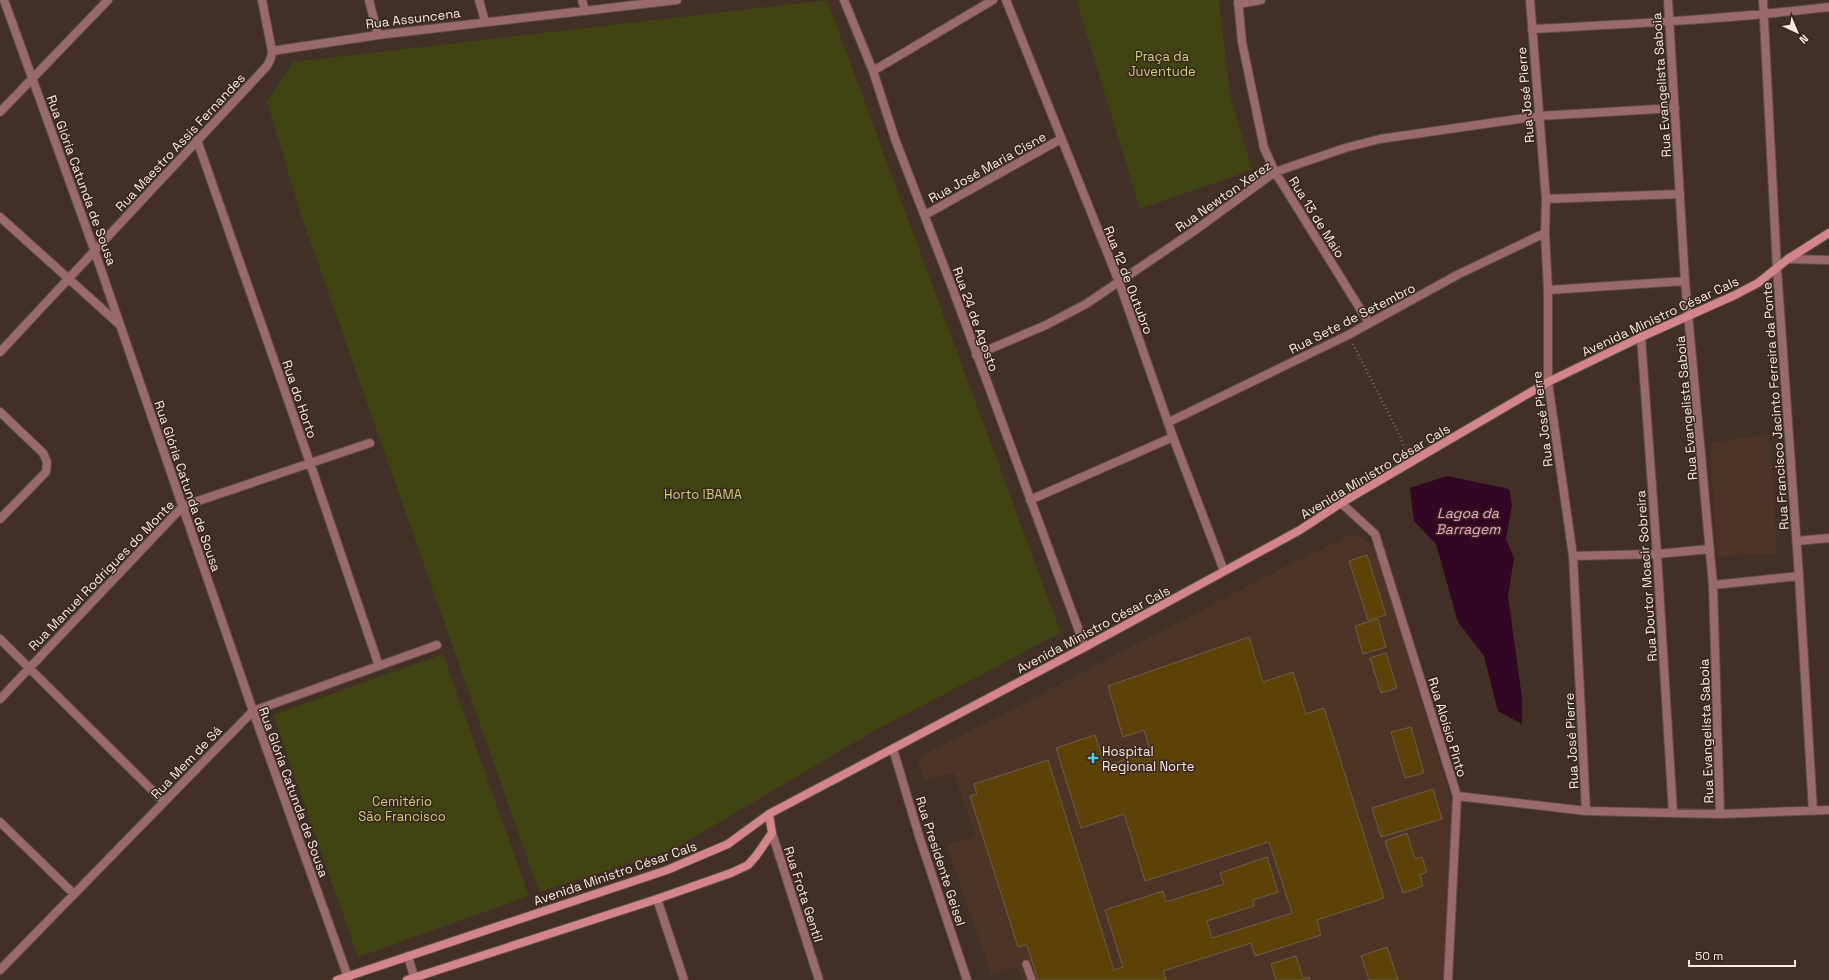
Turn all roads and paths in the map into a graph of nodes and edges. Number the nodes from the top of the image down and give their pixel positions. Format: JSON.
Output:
{"nodes":[{"id":1,"x":4,"y":0,"type":"edge"},
{"id":2,"x":108,"y":0,"type":"edge"},
{"id":3,"x":262,"y":0,"type":"edge"},
{"id":4,"x":369,"y":0,"type":"edge"},
{"id":5,"x":479,"y":0,"type":"edge"},
{"id":6,"x":582,"y":0,"type":"edge"},
{"id":7,"x":677,"y":0,"type":"edge"},
{"id":8,"x":844,"y":0,"type":"edge"},
{"id":9,"x":993,"y":0,"type":"edge"},
{"id":10,"x":1006,"y":0,"type":"edge"},
{"id":11,"x":1261,"y":0,"type":"edge"},
{"id":12,"x":1530,"y":0,"type":"edge"},
{"id":13,"x":1668,"y":0,"type":"edge"},
{"id":14,"x":1763,"y":0,"type":"edge"},
{"id":15,"x":1238,"y":2,"type":"edge"},
{"id":16,"x":1829,"y":7,"type":"edge"},
{"id":17,"x":585,"y":11,"type":"junction"},
{"id":18,"x":1764,"y":15,"type":"junction"},
{"id":19,"x":485,"y":21,"type":"junction"},
{"id":20,"x":1669,"y":23,"type":"junction"},
{"id":21,"x":1532,"y":29,"type":"junction"},
{"id":22,"x":378,"y":35,"type":"junction"},
{"id":23,"x":272,"y":51,"type":"junction"},
{"id":24,"x":873,"y":71,"type":"junction"},
{"id":25,"x":33,"y":78,"type":"junction"},
{"id":26,"x":1675,"y":108,"type":"junction"},
{"id":27,"x":0,"y":112,"type":"edge"},
{"id":28,"x":1539,"y":116,"type":"junction"},
{"id":29,"x":1061,"y":139,"type":"junction"},
{"id":30,"x":198,"y":140,"type":"junction"},
{"id":31,"x":1275,"y":172,"type":"junction"},
{"id":32,"x":1680,"y":194,"type":"junction"},
{"id":33,"x":1546,"y":199,"type":"junction"},
{"id":34,"x":925,"y":215,"type":"junction"},
{"id":35,"x":0,"y":217,"type":"edge"},
{"id":36,"x":1545,"y":233,"type":"junction"},
{"id":37,"x":1829,"y":233,"type":"edge"},
{"id":38,"x":94,"y":252,"type":"junction"},
{"id":39,"x":1788,"y":259,"type":"junction"},
{"id":40,"x":1829,"y":260,"type":"edge"},
{"id":41,"x":1777,"y":269,"type":"junction"},
{"id":42,"x":68,"y":280,"type":"junction"},
{"id":43,"x":1686,"y":281,"type":"junction"},
{"id":44,"x":1119,"y":282,"type":"junction"},
{"id":45,"x":1548,"y":290,"type":"junction"},
{"id":46,"x":1689,"y":316,"type":"junction"},
{"id":47,"x":1369,"y":323,"type":"junction"},
{"id":48,"x":121,"y":326,"type":"junction"},
{"id":49,"x":1348,"y":335,"type":"junction"},
{"id":50,"x":1641,"y":337,"type":"junction"},
{"id":51,"x":0,"y":352,"type":"edge"},
{"id":52,"x":976,"y":355,"type":"junction"},
{"id":53,"x":1548,"y":382,"type":"junction"},
{"id":54,"x":0,"y":412,"type":"edge"},
{"id":55,"x":1169,"y":422,"type":"junction"},
{"id":56,"x":1173,"y":437,"type":"junction"},
{"id":57,"x":370,"y":443,"type":"dead end"},
{"id":58,"x":310,"y":462,"type":"junction"},
{"id":59,"x":1409,"y":462,"type":"junction"},
{"id":60,"x":1030,"y":500,"type":"junction"},
{"id":61,"x":1341,"y":503,"type":"junction"},
{"id":62,"x":183,"y":506,"type":"junction"},
{"id":63,"x":0,"y":518,"type":"edge"},
{"id":64,"x":1829,"y":538,"type":"edge"},
{"id":65,"x":1797,"y":541,"type":"junction"},
{"id":66,"x":1710,"y":550,"type":"junction"},
{"id":67,"x":1657,"y":554,"type":"junction"},
{"id":68,"x":1573,"y":556,"type":"junction"},
{"id":69,"x":1224,"y":571,"type":"junction"},
{"id":70,"x":1799,"y":576,"type":"junction"},
{"id":71,"x":1713,"y":585,"type":"junction"},
{"id":72,"x":0,"y":639,"type":"edge"},
{"id":73,"x":437,"y":645,"type":"dead end"},
{"id":74,"x":1085,"y":647,"type":"junction"},
{"id":75,"x":379,"y":666,"type":"junction"},
{"id":76,"x":29,"y":668,"type":"junction"},
{"id":77,"x":0,"y":699,"type":"edge"},
{"id":78,"x":253,"y":711,"type":"junction"},
{"id":79,"x":893,"y":749,"type":"junction"},
{"id":80,"x":1457,"y":796,"type":"junction"},
{"id":81,"x":164,"y":802,"type":"junction"},
{"id":82,"x":1829,"y":810,"type":"edge"},
{"id":83,"x":1586,"y":811,"type":"junction"},
{"id":84,"x":1813,"y":811,"type":"junction"},
{"id":85,"x":1673,"y":813,"type":"junction"},
{"id":86,"x":769,"y":814,"type":"junction"},
{"id":87,"x":1720,"y":814,"type":"junction"},
{"id":88,"x":0,"y":822,"type":"edge"},
{"id":89,"x":772,"y":833,"type":"junction"},
{"id":90,"x":74,"y":894,"type":"junction"},
{"id":91,"x":657,"y":899,"type":"junction"},
{"id":92,"x":408,"y":956,"type":"junction"},
{"id":93,"x":1026,"y":964,"type":"dead end"},
{"id":94,"x":0,"y":970,"type":"edge"},
{"id":95,"x":348,"y":978,"type":"edge"},
{"id":96,"x":412,"y":979,"type":"edge"},
{"id":97,"x":337,"y":980,"type":"edge"},
{"id":98,"x":684,"y":980,"type":"edge"},
{"id":99,"x":819,"y":980,"type":"edge"},
{"id":100,"x":967,"y":980,"type":"edge"},
{"id":101,"x":1032,"y":980,"type":"edge"},
{"id":102,"x":1448,"y":980,"type":"edge"}],
"edges":[{"from":1,"to":25,"type":"street","name":"Rua Glória Catunda de Sousa"},
{"from":2,"to":25,"type":"street"},
{"from":3,"to":23,"type":"street"},
{"from":4,"to":22,"type":"street"},
{"from":5,"to":19,"type":"street"},
{"from":6,"to":17,"type":"street"},
{"from":7,"to":17,"type":"street","name":"Rua Assuncena"},
{"from":8,"to":24,"type":"street","name":"Rua 24 de Agosto"},
{"from":9,"to":24,"type":"street"},
{"from":10,"to":29,"type":"street","name":"Rua 12 de Outubro"},
{"from":11,"to":15,"type":"street"},
{"from":12,"to":21,"type":"street","name":"Rua José Pierre"},
{"from":13,"to":20,"type":"street","name":"Rua Evangelista Saboia"},
{"from":14,"to":18,"type":"street","name":"Rua Francisco Jacinto Ferreira da Ponte"},
{"from":15,"to":31,"type":"street","name":"Rua 13 de Maio"},
{"from":16,"to":18,"type":"street"},
{"from":17,"to":19,"type":"street","name":"Rua Assuncena"},
{"from":18,"to":20,"type":"street"},
{"from":18,"to":41,"type":"street","name":"Rua Francisco Jacinto Ferreira da Ponte"},
{"from":19,"to":22,"type":"street","name":"Rua Assuncena"},
{"from":20,"to":21,"type":"street"},
{"from":20,"to":26,"type":"street","name":"Rua Evangelista Saboia"},
{"from":21,"to":28,"type":"street","name":"Rua José Pierre"},
{"from":22,"to":23,"type":"street","name":"Rua Assuncena"},
{"from":23,"to":30,"type":"street","name":"Rua Maestro Assis Fernandes"},
{"from":24,"to":34,"type":"street","name":"Rua 24 de Agosto"},
{"from":25,"to":27,"type":"street"},
{"from":25,"to":38,"type":"street","name":"Rua Glória Catunda de Sousa"},
{"from":26,"to":28,"type":"street","name":"Rua Newton Xerez"},
{"from":26,"to":32,"type":"street","name":"Rua Evangelista Saboia"},
{"from":28,"to":31,"type":"street","name":"Rua Newton Xerez"},
{"from":28,"to":33,"type":"street","name":"Rua José Pierre"},
{"from":29,"to":34,"type":"street","name":"Rua José Maria Cisne"},
{"from":29,"to":44,"type":"street","name":"Rua 12 de Outubro"},
{"from":30,"to":38,"type":"street","name":"Rua Maestro Assis Fernandes"},
{"from":30,"to":58,"type":"street","name":"Rua do Horto"},
{"from":31,"to":44,"type":"street","name":"Rua Newton Xerez"},
{"from":31,"to":47,"type":"street","name":"Rua 13 de Maio"},
{"from":32,"to":33,"type":"street"},
{"from":32,"to":43,"type":"street","name":"Rua Evangelista Saboia"},
{"from":33,"to":36,"type":"street","name":"Rua José Pierre"},
{"from":34,"to":52,"type":"street","name":"Rua 24 de Agosto"},
{"from":35,"to":42,"type":"street"},
{"from":36,"to":45,"type":"street","name":"Rua José Pierre"},
{"from":36,"to":47,"type":"street","name":"Rua Sete de Setembro"},
{"from":37,"to":39,"type":"main road","name":"Avenida Ministro César Cals"},
{"from":38,"to":42,"type":"street","name":"Rua Maestro Assis Fernandes"},
{"from":38,"to":48,"type":"street","name":"Rua Glória Catunda de Sousa"},
{"from":39,"to":40,"type":"street"},
{"from":39,"to":41,"type":"main road","name":"Avenida Ministro César Cals"},
{"from":41,"to":46,"type":"main road","name":"Avenida Ministro César Cals"},
{"from":41,"to":65,"type":"street","name":"Rua Francisco Jacinto Ferreira da Ponte"},
{"from":42,"to":48,"type":"street"},
{"from":42,"to":51,"type":"street","name":"Rua Maestro Assis Fernandes"},
{"from":43,"to":45,"type":"street"},
{"from":43,"to":46,"type":"street","name":"Rua Evangelista Saboia"},
{"from":44,"to":52,"type":"street","name":"Rua Newton Xerez"},
{"from":44,"to":55,"type":"street","name":"Rua 12 de Outubro"},
{"from":45,"to":53,"type":"street","name":"Rua José Pierre"},
{"from":46,"to":50,"type":"main road","name":"Avenida Ministro César Cals"},
{"from":46,"to":66,"type":"street","name":"Rua Evangelista Saboia"},
{"from":47,"to":49,"type":"street","name":"Rua Sete de Setembro"},
{"from":48,"to":62,"type":"street","name":"Rua Glória Catunda de Sousa"},
{"from":49,"to":55,"type":"street","name":"Rua Sete de Setembro"},
{"from":49,"to":59,"type":"path"},
{"from":50,"to":53,"type":"main road","name":"Avenida Ministro César Cals"},
{"from":50,"to":67,"type":"street","name":"Rua Doutor Moacir Sobreira"},
{"from":52,"to":60,"type":"street","name":"Rua 24 de Agosto"},
{"from":53,"to":59,"type":"main road","name":"Avenida Ministro César Cals"},
{"from":53,"to":68,"type":"street","name":"Rua José Pierre"},
{"from":54,"to":63,"type":"street"},
{"from":55,"to":56,"type":"street","name":"Rua 12 de Outubro"},
{"from":56,"to":60,"type":"street"},
{"from":56,"to":69,"type":"street","name":"Rua 12 de Outubro"},
{"from":57,"to":58,"type":"street","name":"Rua Manuel Rodrigues do Monte"},
{"from":58,"to":62,"type":"street","name":"Rua Manuel Rodrigues do Monte"},
{"from":58,"to":75,"type":"street","name":"Rua do Horto"},
{"from":59,"to":61,"type":"main road","name":"Avenida Ministro César Cals"},
{"from":60,"to":74,"type":"street","name":"Rua 24 de Agosto"},
{"from":61,"to":69,"type":"main road","name":"Avenida Ministro César Cals"},
{"from":61,"to":80,"type":"street","name":"Rua Aloísio Pinto"},
{"from":62,"to":76,"type":"street","name":"Rua Manuel Rodrigues do Monte"},
{"from":62,"to":78,"type":"street","name":"Rua Glória Catunda de Sousa"},
{"from":64,"to":65,"type":"street"},
{"from":65,"to":70,"type":"street","name":"Rua Francisco Jacinto Ferreira da Ponte"},
{"from":66,"to":67,"type":"street"},
{"from":66,"to":71,"type":"street","name":"Rua Evangelista Saboia"},
{"from":67,"to":68,"type":"street"},
{"from":67,"to":85,"type":"street","name":"Rua Doutor Moacir Sobreira"},
{"from":68,"to":83,"type":"street","name":"Rua José Pierre"},
{"from":69,"to":74,"type":"main road","name":"Avenida Ministro César Cals"},
{"from":70,"to":71,"type":"street"},
{"from":70,"to":84,"type":"street","name":"Rua Francisco Jacinto Ferreira da Ponte"},
{"from":71,"to":87,"type":"street","name":"Rua Evangelista Saboia"},
{"from":72,"to":76,"type":"street"},
{"from":73,"to":75,"type":"street","name":"Rua Mem de Sá"},
{"from":74,"to":79,"type":"main road","name":"Avenida Ministro César Cals"},
{"from":75,"to":78,"type":"street","name":"Rua Mem de Sá"},
{"from":76,"to":77,"type":"street","name":"Rua Manuel Rodrigues do Monte"},
{"from":76,"to":81,"type":"street"},
{"from":78,"to":81,"type":"street","name":"Rua Mem de Sá"},
{"from":78,"to":95,"type":"street","name":"Rua Glória Catunda de Sousa"},
{"from":79,"to":86,"type":"main road","name":"Avenida Ministro César Cals"},
{"from":79,"to":100,"type":"street","name":"Rua Presidente Geisel"},
{"from":80,"to":83,"type":"street"},
{"from":80,"to":102,"type":"street","name":"Rua Aloísio Pinto"},
{"from":81,"to":90,"type":"street","name":"Rua Mem de Sá"},
{"from":82,"to":84,"type":"street"},
{"from":83,"to":85,"type":"street"},
{"from":84,"to":87,"type":"street"},
{"from":85,"to":87,"type":"street"},
{"from":86,"to":89,"type":"main road","name":"Rua Frota Gentil"},
{"from":86,"to":92,"type":"main road","name":"Avenida Ministro César Cals"},
{"from":88,"to":90,"type":"street"},
{"from":89,"to":91,"type":"main road"},
{"from":89,"to":99,"type":"street","name":"Rua Frota Gentil"},
{"from":90,"to":94,"type":"street","name":"Rua Mem de Sá"},
{"from":91,"to":96,"type":"main road"},
{"from":91,"to":98,"type":"street"},
{"from":92,"to":95,"type":"main road","name":"Avenida Ministro César Cals"},
{"from":92,"to":96,"type":"street"},
{"from":93,"to":101,"type":"lane"},
{"from":95,"to":97,"type":"main road","name":"Avenida Ministro César Cals"}]}
